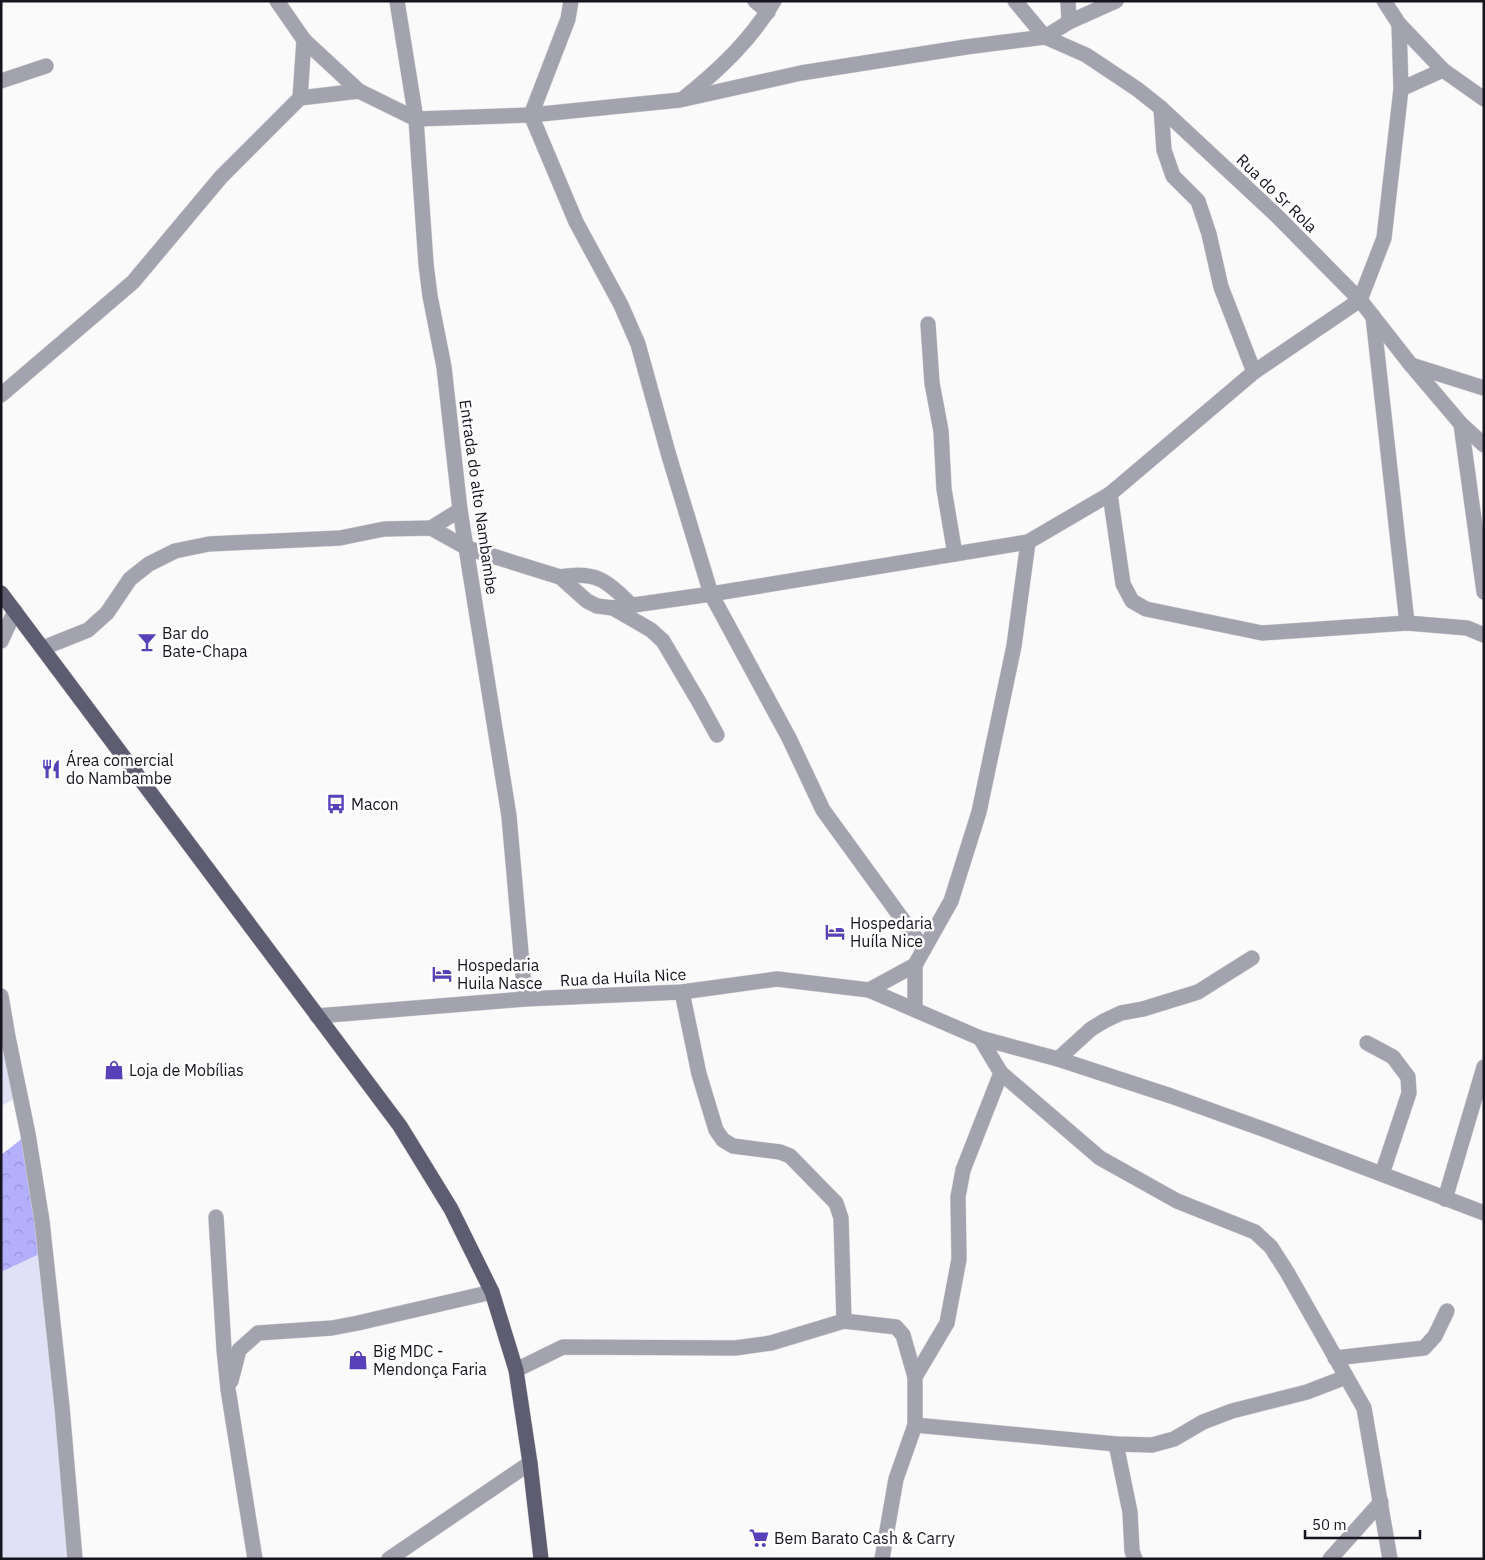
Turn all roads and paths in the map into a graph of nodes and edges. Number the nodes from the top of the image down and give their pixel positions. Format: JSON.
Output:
{"nodes":[{"id":1,"x":277,"y":1,"type":"edge"},
{"id":2,"x":397,"y":1,"type":"edge"},
{"id":3,"x":571,"y":1,"type":"edge"},
{"id":4,"x":755,"y":1,"type":"edge"},
{"id":5,"x":1015,"y":1,"type":"edge"},
{"id":6,"x":1068,"y":1,"type":"edge"},
{"id":7,"x":1116,"y":1,"type":"edge"},
{"id":8,"x":1384,"y":1,"type":"edge"},
{"id":9,"x":771,"y":7,"type":"edge"},
{"id":10,"x":1069,"y":22,"type":"junction"},
{"id":11,"x":1399,"y":24,"type":"junction"},
{"id":12,"x":1045,"y":37,"type":"junction"},
{"id":13,"x":304,"y":40,"type":"junction"},
{"id":14,"x":46,"y":66,"type":"dead end"},
{"id":15,"x":1443,"y":70,"type":"junction"},
{"id":16,"x":1,"y":81,"type":"edge"},
{"id":17,"x":1401,"y":89,"type":"junction"},
{"id":18,"x":359,"y":92,"type":"junction"},
{"id":19,"x":300,"y":98,"type":"junction"},
{"id":20,"x":1484,"y":99,"type":"edge"},
{"id":21,"x":680,"y":100,"type":"junction"},
{"id":22,"x":1161,"y":108,"type":"junction"},
{"id":23,"x":531,"y":115,"type":"junction"},
{"id":24,"x":416,"y":119,"type":"junction"},
{"id":25,"x":1360,"y":300,"type":"junction"},
{"id":26,"x":1373,"y":315,"type":"junction"},
{"id":27,"x":928,"y":324,"type":"dead end"},
{"id":28,"x":1411,"y":365,"type":"junction"},
{"id":29,"x":1254,"y":372,"type":"junction"},
{"id":30,"x":1484,"y":388,"type":"edge"},
{"id":31,"x":1,"y":395,"type":"edge"},
{"id":32,"x":1461,"y":424,"type":"junction"},
{"id":33,"x":1484,"y":445,"type":"edge"},
{"id":34,"x":1110,"y":494,"type":"junction"},
{"id":35,"x":460,"y":510,"type":"junction"},
{"id":36,"x":431,"y":528,"type":"junction"},
{"id":37,"x":1028,"y":542,"type":"junction"},
{"id":38,"x":467,"y":548,"type":"junction"},
{"id":39,"x":955,"y":554,"type":"junction"},
{"id":40,"x":560,"y":577,"type":"junction"},
{"id":41,"x":1,"y":592,"type":"edge"},
{"id":42,"x":1484,"y":592,"type":"edge"},
{"id":43,"x":711,"y":594,"type":"junction"},
{"id":44,"x":630,"y":604,"type":"junction"},
{"id":45,"x":614,"y":608,"type":"junction"},
{"id":46,"x":15,"y":611,"type":"junction"},
{"id":47,"x":1407,"y":623,"type":"junction"},
{"id":48,"x":1484,"y":635,"type":"edge"},
{"id":49,"x":1,"y":641,"type":"edge"},
{"id":50,"x":43,"y":648,"type":"junction"},
{"id":51,"x":717,"y":735,"type":"dead end"},
{"id":52,"x":924,"y":949,"type":"junction"},
{"id":53,"x":1252,"y":958,"type":"dead end"},
{"id":54,"x":915,"y":965,"type":"junction"},
{"id":55,"x":869,"y":990,"type":"junction"},
{"id":56,"x":682,"y":992,"type":"junction"},
{"id":57,"x":1,"y":996,"type":"edge"},
{"id":58,"x":525,"y":999,"type":"junction"},
{"id":59,"x":915,"y":1009,"type":"junction"},
{"id":60,"x":317,"y":1016,"type":"junction"},
{"id":61,"x":980,"y":1038,"type":"junction"},
{"id":62,"x":1367,"y":1043,"type":"dead end"},
{"id":63,"x":1058,"y":1059,"type":"junction"},
{"id":64,"x":1484,"y":1067,"type":"edge"},
{"id":65,"x":1000,"y":1073,"type":"junction"},
{"id":66,"x":1382,"y":1174,"type":"junction"},
{"id":67,"x":1445,"y":1198,"type":"junction"},
{"id":68,"x":1483,"y":1214,"type":"edge"},
{"id":69,"x":216,"y":1216,"type":"dead end"},
{"id":70,"x":492,"y":1292,"type":"junction"},
{"id":71,"x":1447,"y":1311,"type":"dead end"},
{"id":72,"x":844,"y":1321,"type":"junction"},
{"id":73,"x":1336,"y":1358,"type":"junction"},
{"id":74,"x":516,"y":1370,"type":"junction"},
{"id":75,"x":915,"y":1377,"type":"junction"},
{"id":76,"x":1346,"y":1377,"type":"junction"},
{"id":77,"x":228,"y":1389,"type":"junction"},
{"id":78,"x":915,"y":1425,"type":"junction"},
{"id":79,"x":1116,"y":1444,"type":"junction"},
{"id":80,"x":530,"y":1463,"type":"junction"},
{"id":81,"x":1381,"y":1502,"type":"junction"},
{"id":82,"x":1132,"y":1556,"type":"edge"},
{"id":83,"x":75,"y":1559,"type":"edge"},
{"id":84,"x":255,"y":1559,"type":"edge"},
{"id":85,"x":389,"y":1559,"type":"edge"},
{"id":86,"x":542,"y":1559,"type":"edge"},
{"id":87,"x":882,"y":1559,"type":"edge"},
{"id":88,"x":1330,"y":1559,"type":"edge"},
{"id":89,"x":1390,"y":1559,"type":"edge"}],
"edges":[{"from":1,"to":13,"type":"street"},
{"from":2,"to":24,"type":"street","name":"Entrada do alto Nambambe"},
{"from":3,"to":23,"type":"street"},
{"from":4,"to":9,"type":"street"},
{"from":5,"to":12,"type":"street","name":"Rua do Sr Rola"},
{"from":6,"to":10,"type":"street"},
{"from":7,"to":10,"type":"street"},
{"from":8,"to":11,"type":"street"},
{"from":9,"to":21,"type":"street"},
{"from":10,"to":12,"type":"street"},
{"from":11,"to":15,"type":"street"},
{"from":11,"to":17,"type":"street"},
{"from":12,"to":21,"type":"street"},
{"from":12,"to":22,"type":"street","name":"Rua do Sr Rola"},
{"from":13,"to":18,"type":"street"},
{"from":13,"to":19,"type":"street"},
{"from":14,"to":16,"type":"street"},
{"from":15,"to":17,"type":"street"},
{"from":15,"to":20,"type":"street"},
{"from":17,"to":25,"type":"street"},
{"from":18,"to":19,"type":"street"},
{"from":18,"to":24,"type":"street"},
{"from":19,"to":31,"type":"street"},
{"from":21,"to":23,"type":"street"},
{"from":22,"to":25,"type":"street","name":"Rua do Sr Rola"},
{"from":22,"to":29,"type":"street"},
{"from":23,"to":24,"type":"street"},
{"from":23,"to":43,"type":"street"},
{"from":24,"to":35,"type":"street","name":"Entrada do alto Nambambe"},
{"from":25,"to":26,"type":"street","name":"Rua do Sr Rola"},
{"from":25,"to":29,"type":"street"},
{"from":26,"to":28,"type":"street","name":"Rua do Sr Rola"},
{"from":26,"to":47,"type":"street"},
{"from":27,"to":39,"type":"street"},
{"from":28,"to":30,"type":"street"},
{"from":28,"to":32,"type":"street","name":"Rua do Sr Rola"},
{"from":29,"to":34,"type":"street"},
{"from":32,"to":33,"type":"street","name":"Rua do Sr Rola"},
{"from":32,"to":42,"type":"street"},
{"from":34,"to":37,"type":"street"},
{"from":34,"to":47,"type":"street"},
{"from":35,"to":36,"type":"street"},
{"from":35,"to":38,"type":"street","name":"Entrada do alto Nambambe"},
{"from":36,"to":38,"type":"street"},
{"from":36,"to":50,"type":"street"},
{"from":37,"to":39,"type":"street"},
{"from":37,"to":52,"type":"street"},
{"from":38,"to":40,"type":"street"},
{"from":38,"to":58,"type":"street","name":"Entrada do alto Nambambe"},
{"from":39,"to":43,"type":"street"},
{"from":40,"to":44,"type":"street"},
{"from":40,"to":45,"type":"street"},
{"from":41,"to":46,"type":"main road"},
{"from":43,"to":44,"type":"street"},
{"from":43,"to":52,"type":"street"},
{"from":44,"to":45,"type":"street"},
{"from":45,"to":51,"type":"street"},
{"from":46,"to":49,"type":"street"},
{"from":46,"to":50,"type":"main road"},
{"from":47,"to":48,"type":"street"},
{"from":50,"to":60,"type":"main road"},
{"from":52,"to":54,"type":"street"},
{"from":53,"to":63,"type":"street"},
{"from":54,"to":55,"type":"street"},
{"from":54,"to":59,"type":"street"},
{"from":55,"to":56,"type":"street","name":"Rua da Huíla Nice"},
{"from":55,"to":59,"type":"street","name":"Rua da Huíla Nice"},
{"from":56,"to":58,"type":"street","name":"Rua da Huíla Nice"},
{"from":56,"to":72,"type":"street"},
{"from":57,"to":83,"type":"street"},
{"from":58,"to":60,"type":"street","name":"Rua da Huíla Nice"},
{"from":59,"to":61,"type":"street","name":"Rua da Huíla Nice"},
{"from":60,"to":70,"type":"main road"},
{"from":61,"to":63,"type":"street","name":"Rua da Huíla Nice"},
{"from":61,"to":65,"type":"street"},
{"from":62,"to":66,"type":"street"},
{"from":63,"to":66,"type":"street","name":"Rua da Huíla Nice"},
{"from":64,"to":67,"type":"street"},
{"from":65,"to":73,"type":"street"},
{"from":65,"to":75,"type":"street"},
{"from":66,"to":67,"type":"street","name":"Rua da Huíla Nice"},
{"from":67,"to":68,"type":"street","name":"Rua da Huíla Nice"},
{"from":69,"to":77,"type":"street"},
{"from":70,"to":74,"type":"main road"},
{"from":70,"to":77,"type":"street"},
{"from":71,"to":73,"type":"street"},
{"from":72,"to":74,"type":"street"},
{"from":72,"to":75,"type":"street"},
{"from":73,"to":76,"type":"street"},
{"from":74,"to":80,"type":"main road"},
{"from":75,"to":78,"type":"street"},
{"from":76,"to":79,"type":"street"},
{"from":76,"to":81,"type":"street"},
{"from":77,"to":84,"type":"street"},
{"from":78,"to":79,"type":"street"},
{"from":78,"to":87,"type":"street"},
{"from":79,"to":82,"type":"street"},
{"from":80,"to":85,"type":"street"},
{"from":80,"to":86,"type":"main road"},
{"from":81,"to":88,"type":"street"},
{"from":81,"to":89,"type":"street"}]}
